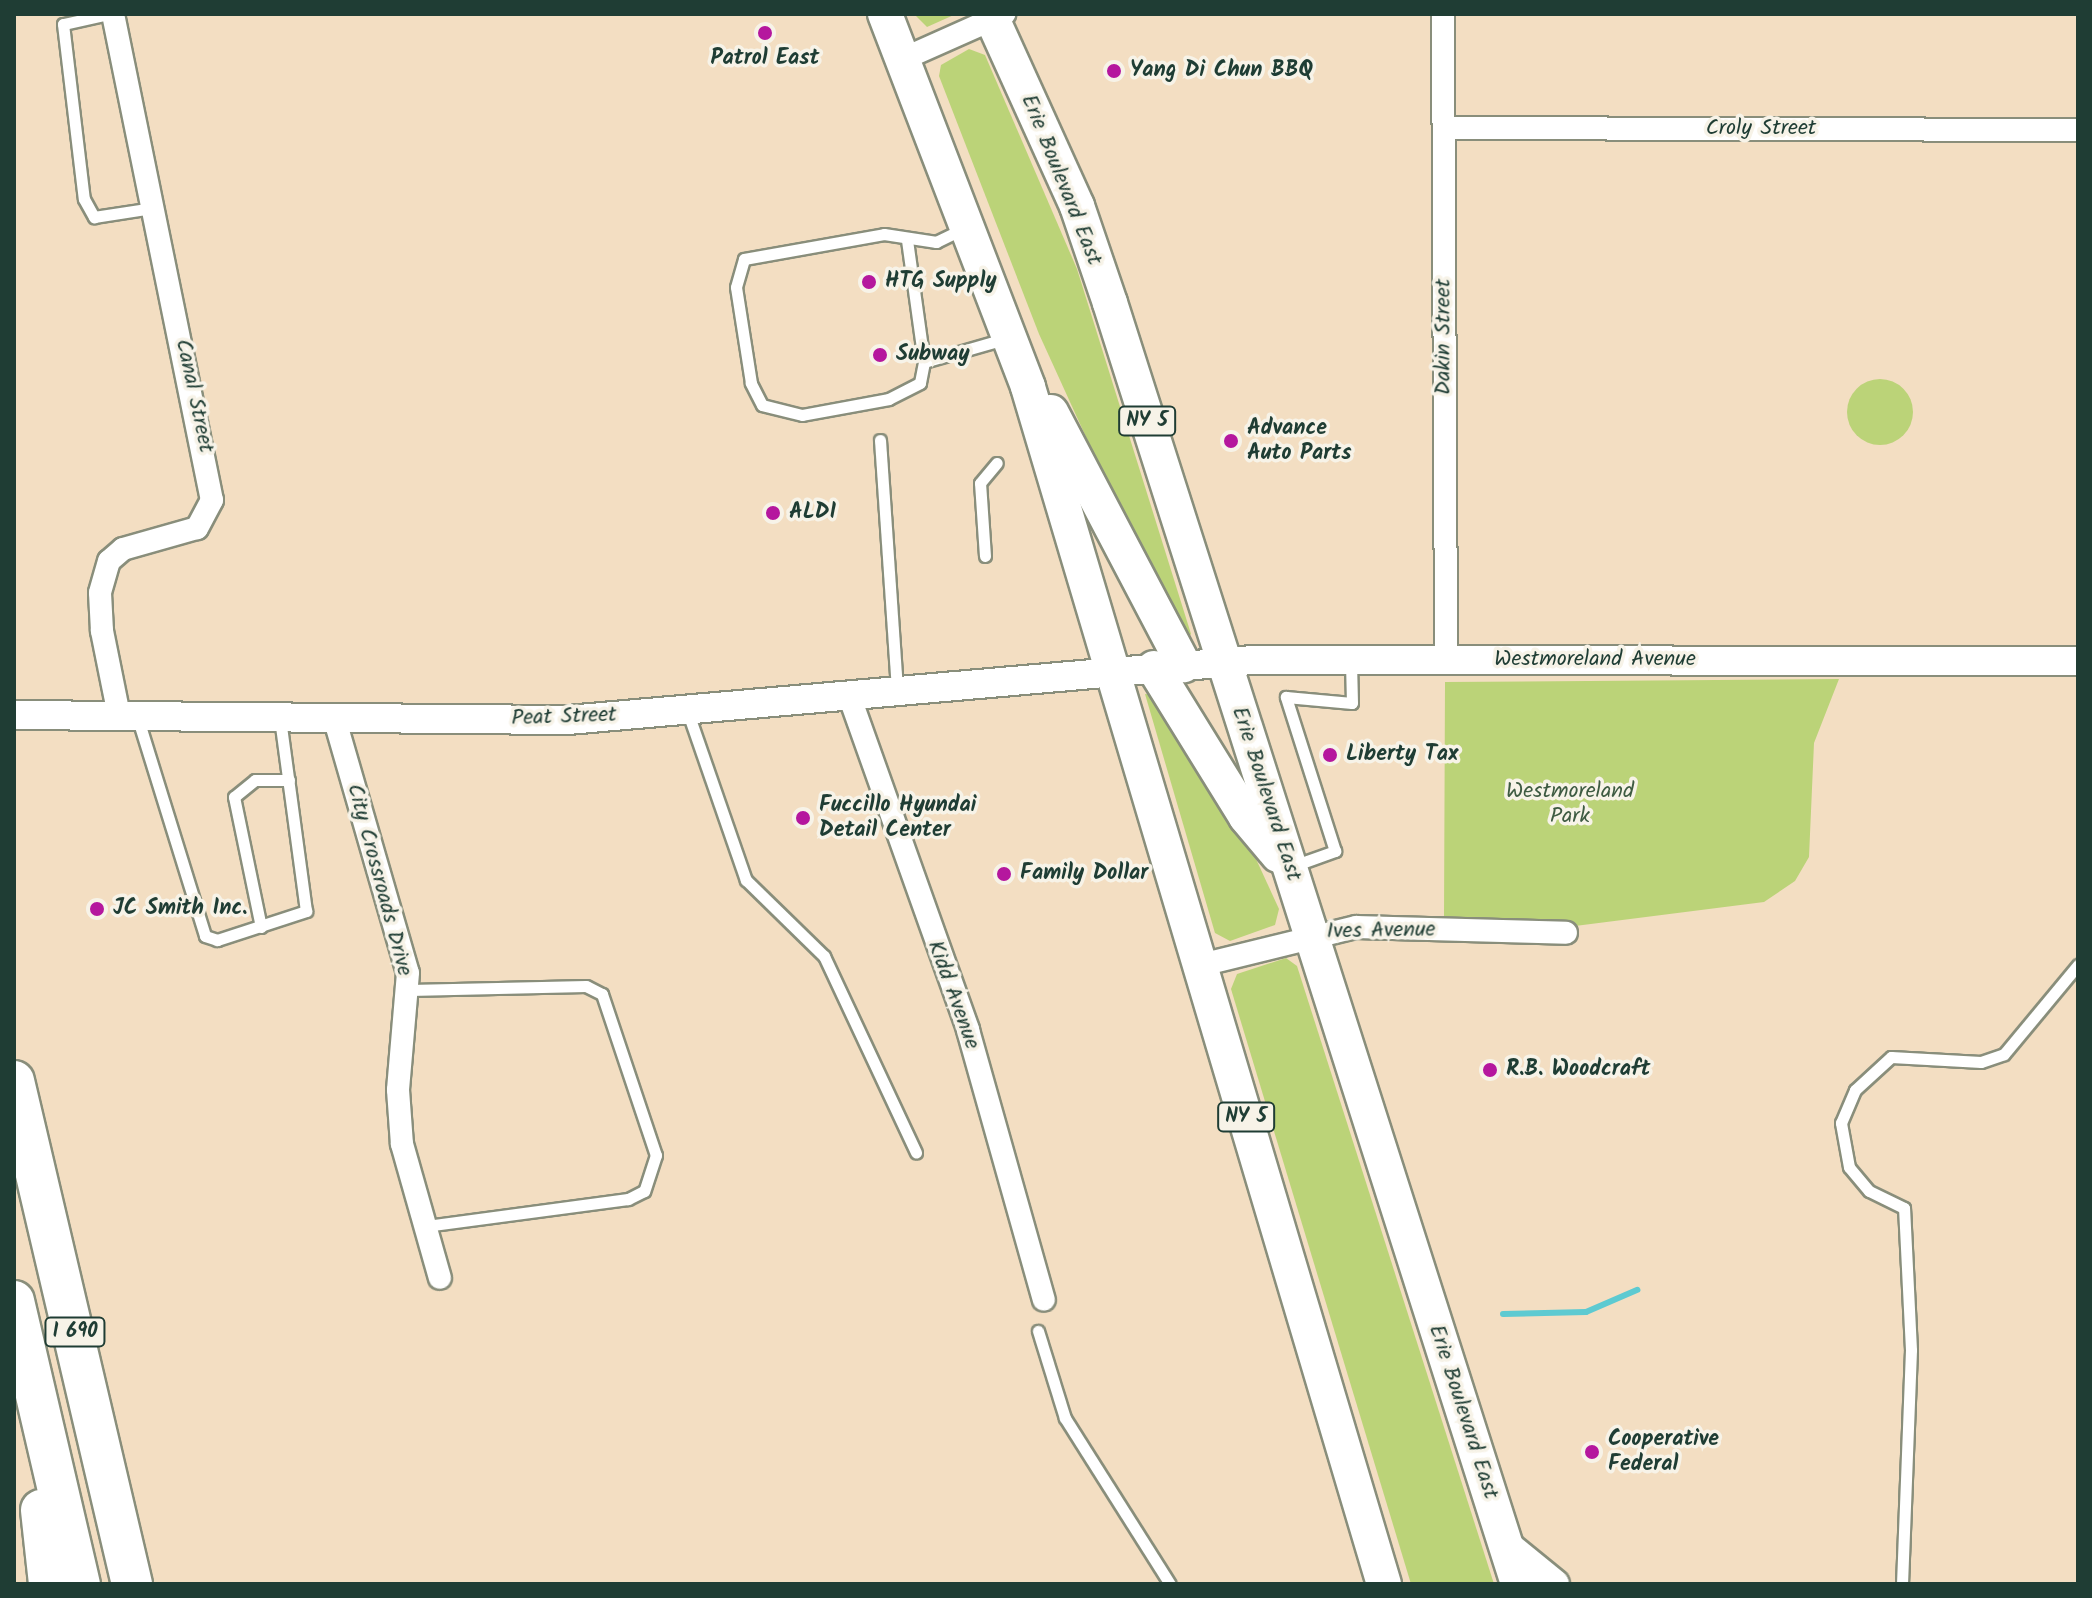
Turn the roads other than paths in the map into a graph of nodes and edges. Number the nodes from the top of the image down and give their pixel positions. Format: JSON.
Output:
{"nodes":[{"id":1,"x":111,"y":14,"type":"edge"},
{"id":2,"x":885,"y":14,"type":"edge"},
{"id":3,"x":1443,"y":14,"type":"edge"},
{"id":4,"x":996,"y":16,"type":"edge"},
{"id":5,"x":903,"y":59,"type":"junction"},
{"id":6,"x":1444,"y":128,"type":"junction"},
{"id":7,"x":2078,"y":130,"type":"edge"},
{"id":8,"x":154,"y":208,"type":"junction"},
{"id":9,"x":971,"y":226,"type":"junction"},
{"id":10,"x":907,"y":240,"type":"junction"},
{"id":11,"x":1011,"y":337,"type":"junction"},
{"id":12,"x":924,"y":362,"type":"junction"},
{"id":13,"x":880,"y":440,"type":"dead end"},
{"id":14,"x":997,"y":463,"type":"dead end"},
{"id":15,"x":985,"y":556,"type":"dead end"},
{"id":16,"x":1351,"y":659,"type":"junction"},
{"id":17,"x":1446,"y":659,"type":"junction"},
{"id":18,"x":1224,"y":661,"type":"junction"},
{"id":19,"x":2078,"y":661,"type":"edge"},
{"id":20,"x":1169,"y":666,"type":"junction"},
{"id":21,"x":1113,"y":673,"type":"junction"},
{"id":22,"x":897,"y":692,"type":"junction"},
{"id":23,"x":849,"y":695,"type":"junction"},
{"id":24,"x":686,"y":709,"type":"junction"},
{"id":25,"x":14,"y":715,"type":"edge"},
{"id":26,"x":128,"y":716,"type":"junction"},
{"id":27,"x":280,"y":717,"type":"junction"},
{"id":28,"x":334,"y":717,"type":"junction"},
{"id":29,"x":289,"y":780,"type":"junction"},
{"id":30,"x":1289,"y":867,"type":"junction"},
{"id":31,"x":261,"y":927,"type":"junction"},
{"id":32,"x":1310,"y":933,"type":"junction"},
{"id":33,"x":1566,"y":933,"type":"dead end"},
{"id":34,"x":1201,"y":965,"type":"junction"},
{"id":35,"x":2078,"y":965,"type":"edge"},
{"id":36,"x":409,"y":990,"type":"junction"},
{"id":37,"x":14,"y":1081,"type":"edge"},
{"id":38,"x":916,"y":1152,"type":"dead end"},
{"id":39,"x":425,"y":1226,"type":"junction"},
{"id":40,"x":440,"y":1278,"type":"dead end"},
{"id":41,"x":1044,"y":1300,"type":"dead end"},
{"id":42,"x":14,"y":1301,"type":"edge"},
{"id":43,"x":1038,"y":1331,"type":"dead end"},
{"id":44,"x":23,"y":1343,"type":"junction"},
{"id":45,"x":90,"y":1397,"type":"junction"},
{"id":46,"x":1506,"y":1544,"type":"junction"},
{"id":47,"x":1553,"y":1580,"type":"edge"},
{"id":48,"x":49,"y":1584,"type":"edge"},
{"id":49,"x":80,"y":1584,"type":"edge"},
{"id":50,"x":132,"y":1584,"type":"edge"},
{"id":51,"x":150,"y":1584,"type":"edge"},
{"id":52,"x":1170,"y":1584,"type":"edge"},
{"id":53,"x":1384,"y":1584,"type":"edge"},
{"id":54,"x":1518,"y":1584,"type":"edge"},
{"id":55,"x":1902,"y":1584,"type":"edge"}],
"edges":[{"from":1,"to":8,"type":"street","name":"Canal Street"},
{"from":1,"to":8,"type":"lane"},
{"from":2,"to":5,"type":"main road","number":"NY 5"},
{"from":3,"to":6,"type":"street","name":"Dakin Street"},
{"from":4,"to":5,"type":"street"},
{"from":4,"to":18,"type":"main road","name":"Erie Boulevard East","number":"NY 5"},
{"from":5,"to":9,"type":"main road","number":"NY 5"},
{"from":6,"to":7,"type":"street","name":"Croly Street"},
{"from":6,"to":17,"type":"street","name":"Dakin Street"},
{"from":8,"to":26,"type":"street","name":"Canal Street"},
{"from":9,"to":10,"type":"lane"},
{"from":9,"to":11,"type":"main road","number":"NY 5"},
{"from":10,"to":12,"type":"lane"},
{"from":10,"to":12,"type":"lane"},
{"from":11,"to":12,"type":"lane"},
{"from":11,"to":20,"type":"main road"},
{"from":11,"to":21,"type":"main road","number":"NY 5"},
{"from":13,"to":22,"type":"lane"},
{"from":14,"to":15,"type":"lane"},
{"from":16,"to":17,"type":"street","name":"Westmoreland Avenue"},
{"from":16,"to":18,"type":"street","name":"Westmoreland Avenue"},
{"from":16,"to":30,"type":"lane"},
{"from":17,"to":19,"type":"street","name":"Westmoreland Avenue"},
{"from":18,"to":20,"type":"street","name":"Westmoreland Avenue"},
{"from":18,"to":30,"type":"main road","name":"Erie Boulevard East","number":"NY 5"},
{"from":20,"to":21,"type":"street","name":"Westmoreland Avenue"},
{"from":20,"to":30,"type":"main road"},
{"from":21,"to":22,"type":"street","name":"Peat Street"},
{"from":21,"to":34,"type":"main road","number":"NY 5"},
{"from":22,"to":23,"type":"street","name":"Peat Street"},
{"from":23,"to":24,"type":"street","name":"Peat Street"},
{"from":23,"to":41,"type":"street","name":"Kidd Avenue"},
{"from":24,"to":28,"type":"street","name":"Peat Street"},
{"from":24,"to":38,"type":"lane"},
{"from":25,"to":26,"type":"street","name":"Peat Street"},
{"from":26,"to":27,"type":"street","name":"Peat Street"},
{"from":26,"to":31,"type":"lane"},
{"from":27,"to":28,"type":"street","name":"Peat Street"},
{"from":27,"to":29,"type":"lane"},
{"from":28,"to":36,"type":"street","name":"City Crossroads Drive"},
{"from":29,"to":31,"type":"lane"},
{"from":29,"to":31,"type":"lane"},
{"from":30,"to":32,"type":"main road","name":"Erie Boulevard East","number":"NY 5"},
{"from":32,"to":33,"type":"street","name":"Ives Avenue"},
{"from":32,"to":34,"type":"street","name":"Ives Avenue"},
{"from":32,"to":46,"type":"main road","name":"Erie Boulevard East","number":"NY 5"},
{"from":34,"to":53,"type":"main road","number":"NY 5"},
{"from":35,"to":55,"type":"lane"},
{"from":36,"to":39,"type":"street","name":"City Crossroads Drive"},
{"from":36,"to":39,"type":"lane"},
{"from":37,"to":45,"type":"highway","number":"I 690"},
{"from":39,"to":40,"type":"street","name":"City Crossroads Drive"},
{"from":42,"to":44,"type":"highway","number":"I 690"},
{"from":43,"to":52,"type":"lane"},
{"from":44,"to":48,"type":"highway"},
{"from":44,"to":49,"type":"highway","number":"I 690"},
{"from":45,"to":50,"type":"highway","number":"I 690"},
{"from":45,"to":51,"type":"highway"},
{"from":46,"to":47,"type":"street"},
{"from":46,"to":54,"type":"main road","name":"Erie Boulevard East","number":"NY 5"}]}
